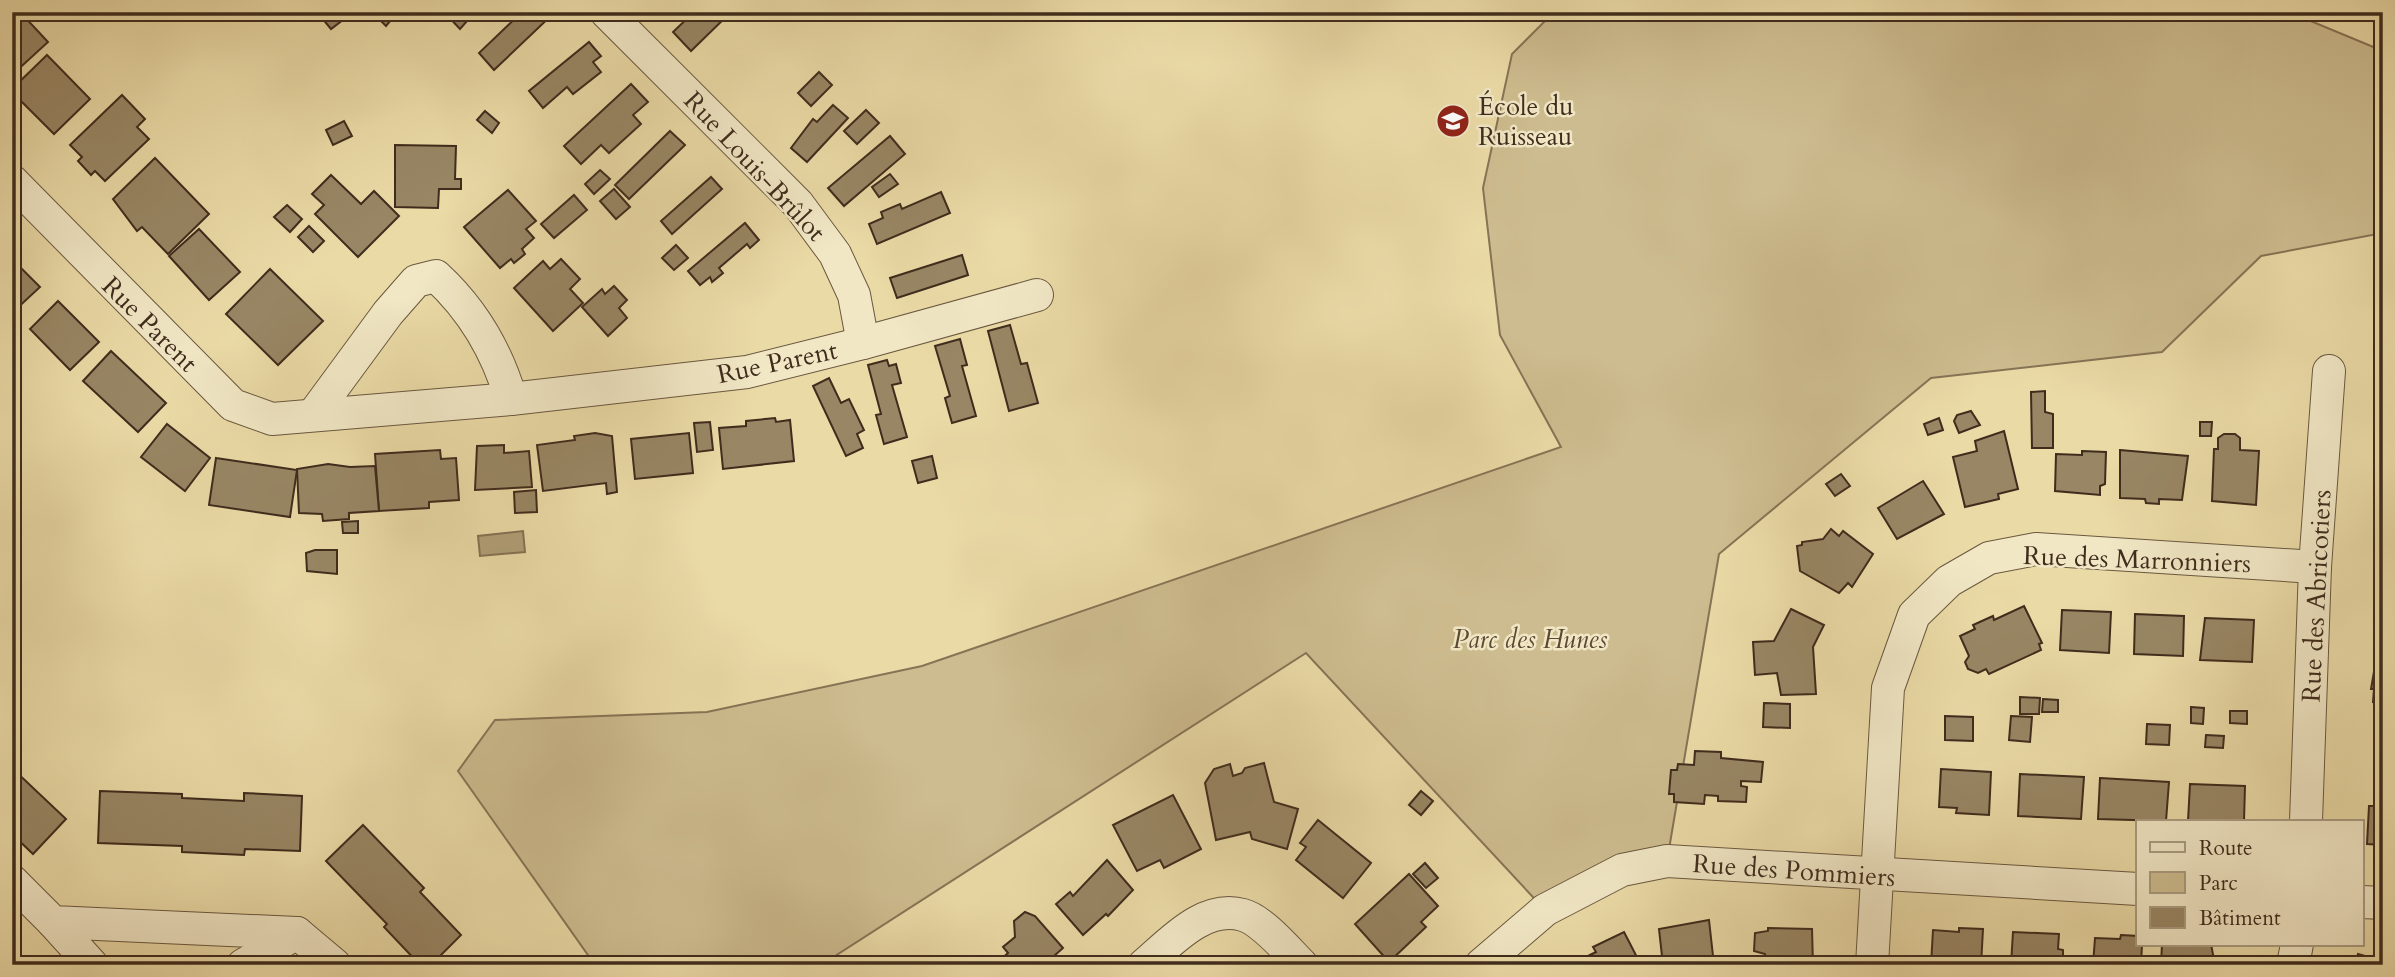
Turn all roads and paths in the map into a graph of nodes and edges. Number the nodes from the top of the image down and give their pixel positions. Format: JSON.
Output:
{"nodes":[{"id":1,"x":606,"y":12,"type":"edge"},
{"id":2,"x":12,"y":181,"type":"edge"},
{"id":3,"x":1037,"y":295,"type":"dead end"},
{"id":4,"x":863,"y":344,"type":"junction"},
{"id":5,"x":2329,"y":371,"type":"dead end"},
{"id":6,"x":511,"y":399,"type":"junction"},
{"id":7,"x":313,"y":415,"type":"junction"},
{"id":8,"x":2315,"y":567,"type":"junction"},
{"id":9,"x":2306,"y":820,"type":"edge"},
{"id":10,"x":1878,"y":876,"type":"junction"},
{"id":11,"x":12,"y":881,"type":"edge"},
{"id":12,"x":2136,"y":889,"type":"edge"},
{"id":13,"x":2364,"y":902,"type":"edge"},
{"id":14,"x":2383,"y":903,"type":"edge"},
{"id":15,"x":53,"y":922,"type":"junction"},
{"id":16,"x":297,"y":933,"type":"junction"},
{"id":17,"x":2297,"y":946,"type":"edge"},
{"id":18,"x":92,"y":965,"type":"edge"},
{"id":19,"x":243,"y":965,"type":"edge"},
{"id":20,"x":335,"y":965,"type":"edge"},
{"id":21,"x":1144,"y":965,"type":"edge"},
{"id":22,"x":1302,"y":965,"type":"edge"},
{"id":23,"x":1481,"y":965,"type":"edge"},
{"id":24,"x":1872,"y":965,"type":"edge"},
{"id":25,"x":2293,"y":965,"type":"edge"}],
"edges":[{"from":1,"to":4,"type":"street","name":"Rue Louis-Brûlot"},
{"from":2,"to":7,"type":"street","name":"Rue Parent"},
{"from":3,"to":4,"type":"street","name":"Rue Parent"},
{"from":4,"to":6,"type":"street","name":"Rue Parent"},
{"from":5,"to":8,"type":"street","name":"Rue des Abricotiers"},
{"from":6,"to":7,"type":"street","name":"Rue Parent"},
{"from":6,"to":7,"type":"street"},
{"from":8,"to":9,"type":"street","name":"Rue des Abricotiers"},
{"from":8,"to":10,"type":"street","name":"Rue des Marronniers"},
{"from":10,"to":12,"type":"street","name":"Rue des Pommiers"},
{"from":10,"to":23,"type":"street","name":"Rue des Pommiers"},
{"from":10,"to":24,"type":"street","name":"Rue des Marronniers"},
{"from":11,"to":15,"type":"street"},
{"from":13,"to":14,"type":"street"},
{"from":15,"to":16,"type":"street"},
{"from":15,"to":18,"type":"street"},
{"from":16,"to":19,"type":"street"},
{"from":16,"to":20,"type":"street"},
{"from":17,"to":25,"type":"street"},
{"from":21,"to":22,"type":"street"}]}
